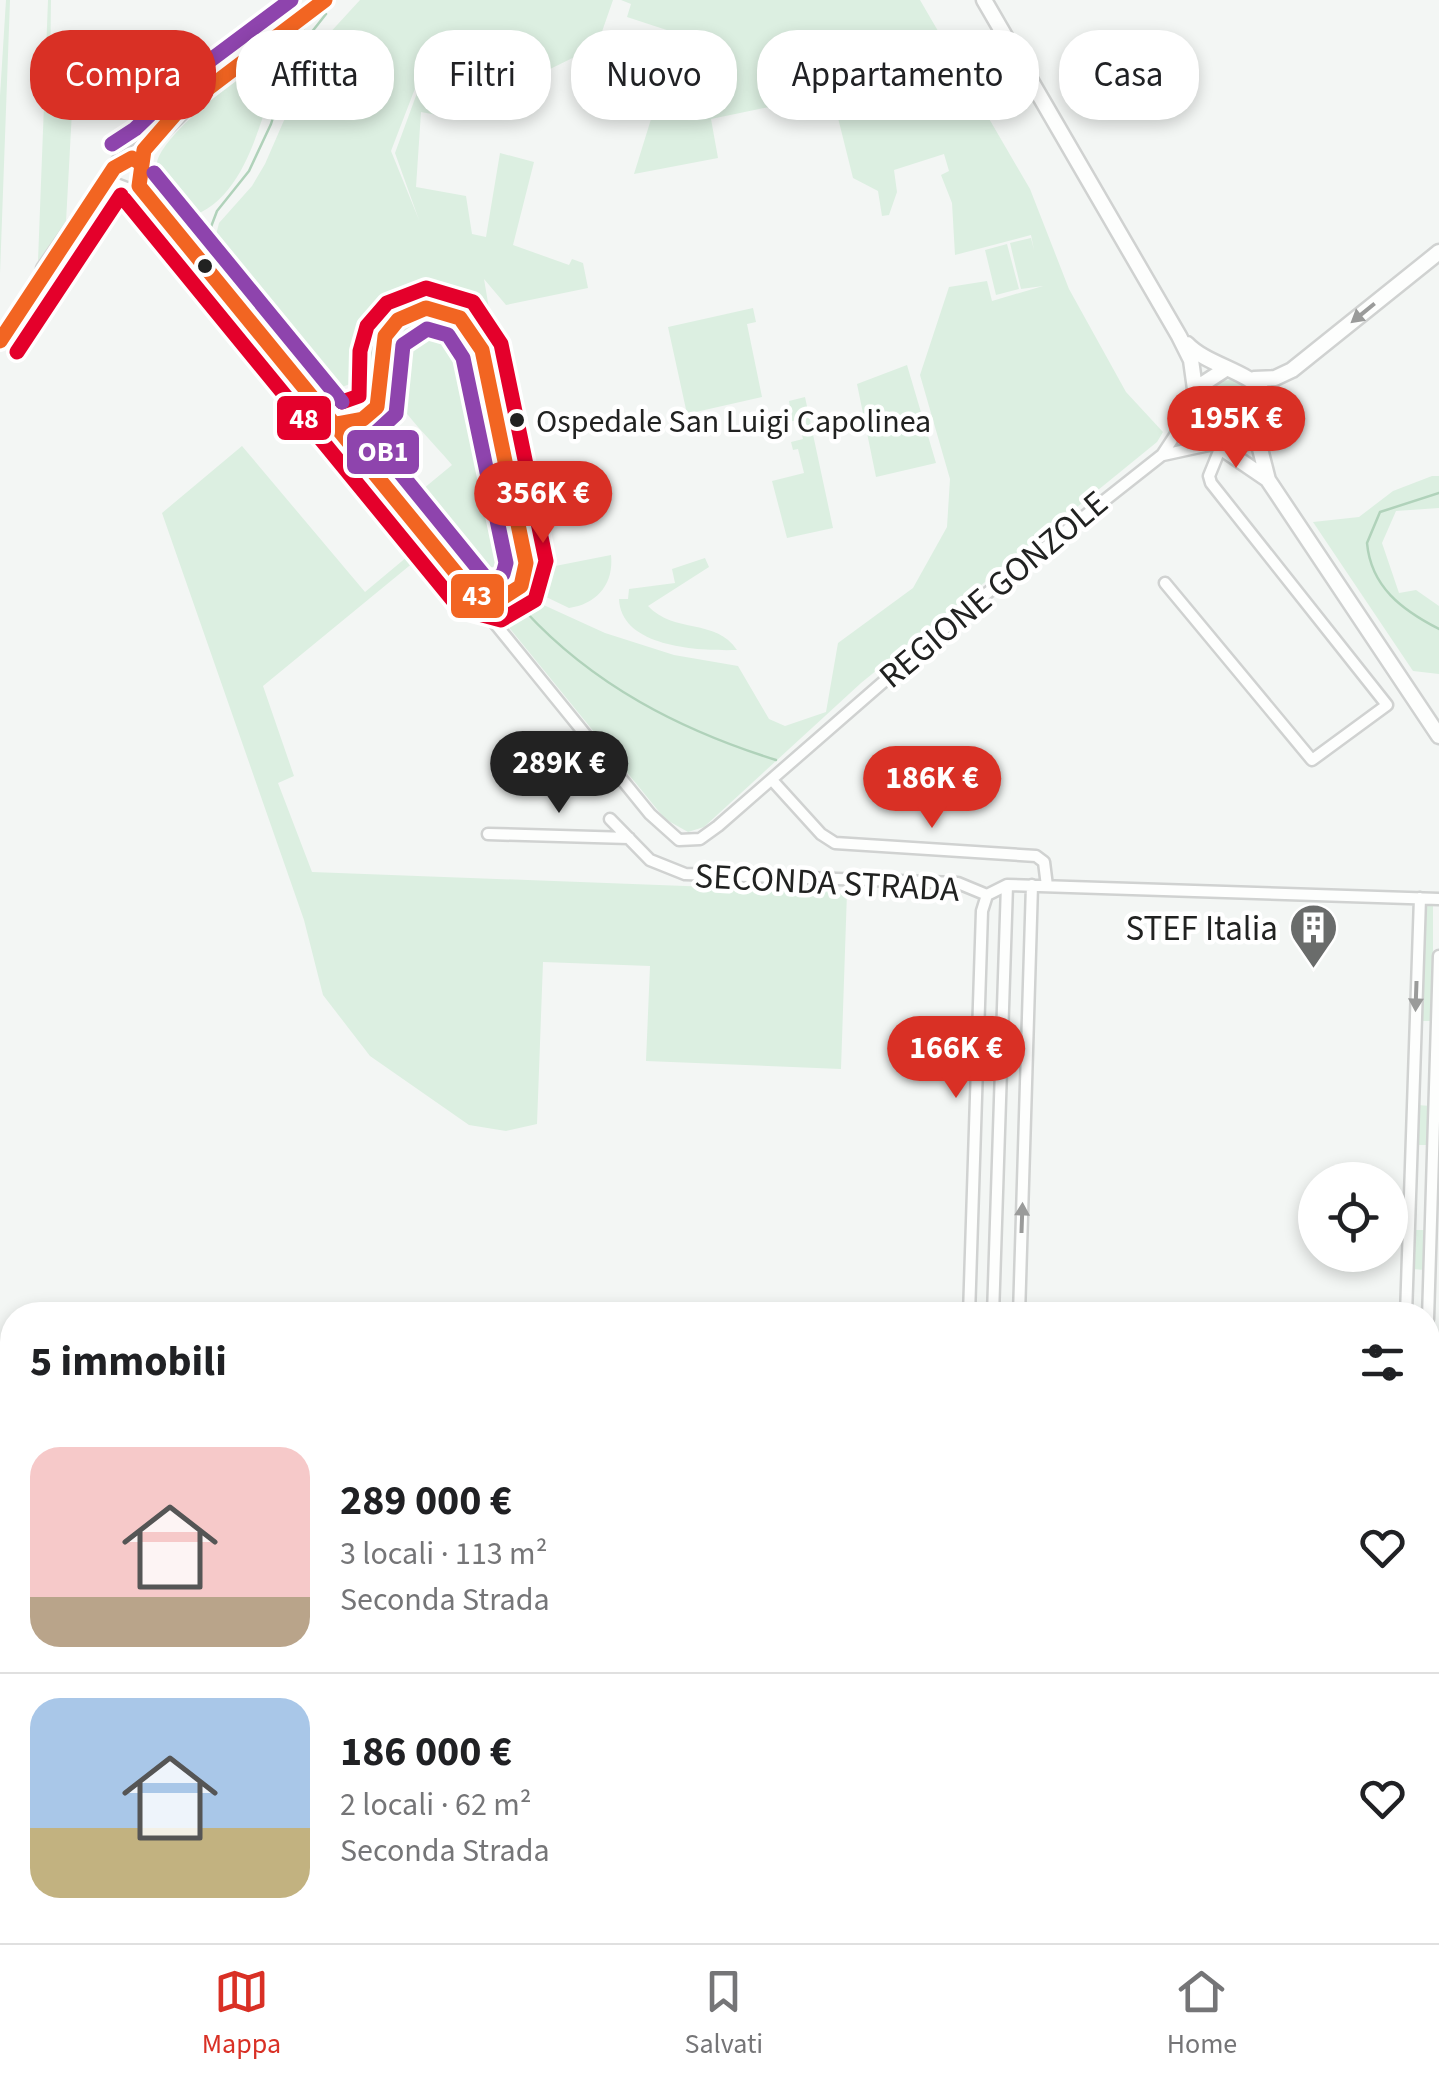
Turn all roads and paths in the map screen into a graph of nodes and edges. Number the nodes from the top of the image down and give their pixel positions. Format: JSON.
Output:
{"nodes":[{"id":1,"x":325,"y":0,"type":"edge"},
{"id":2,"x":984,"y":0,"type":"edge"},
{"id":3,"x":148,"y":145,"type":"junction"},
{"id":4,"x":122,"y":161,"type":"junction"},
{"id":5,"x":140,"y":163,"type":"junction"},
{"id":6,"x":114,"y":180,"type":"junction"},
{"id":7,"x":139,"y":186,"type":"junction"},
{"id":8,"x":1439,"y":252,"type":"edge"},
{"id":9,"x":44,"y":270,"type":"tunnel mouth"},
{"id":10,"x":1179,"y":336,"type":"junction"},
{"id":11,"x":1224,"y":370,"type":"junction"},
{"id":12,"x":1254,"y":379,"type":"junction"},
{"id":13,"x":1195,"y":388,"type":"junction"},
{"id":14,"x":1189,"y":414,"type":"junction"},
{"id":15,"x":336,"y":424,"type":"junction"},
{"id":16,"x":1258,"y":437,"type":"junction"},
{"id":17,"x":1217,"y":447,"type":"junction"},
{"id":18,"x":1162,"y":455,"type":"junction"},
{"id":19,"x":1268,"y":480,"type":"junction"},
{"id":20,"x":534,"y":490,"type":"dead end"},
{"id":21,"x":510,"y":495,"type":"junction"},
{"id":22,"x":1165,"y":583,"type":"dead end"},
{"id":23,"x":474,"y":594,"type":"junction"},
{"id":24,"x":512,"y":595,"type":"junction"},
{"id":25,"x":494,"y":619,"type":"junction"},
{"id":26,"x":1439,"y":736,"type":"edge"},
{"id":27,"x":772,"y":780,"type":"junction"},
{"id":28,"x":610,"y":819,"type":"dead end"},
{"id":29,"x":488,"y":834,"type":"dead end"},
{"id":30,"x":629,"y":838,"type":"junction"},
{"id":31,"x":1007,"y":885,"type":"junction"},
{"id":32,"x":1032,"y":886,"type":"junction"},
{"id":33,"x":1047,"y":886,"type":"junction"},
{"id":34,"x":986,"y":895,"type":"junction"},
{"id":35,"x":1420,"y":898,"type":"junction"},
{"id":36,"x":1439,"y":899,"type":"edge"},
{"id":37,"x":1439,"y":956,"type":"edge"},
{"id":38,"x":969,"y":1302,"type":"edge"},
{"id":39,"x":993,"y":1302,"type":"edge"},
{"id":40,"x":1019,"y":1302,"type":"edge"},
{"id":41,"x":1406,"y":1302,"type":"edge"},
{"id":42,"x":1429,"y":1302,"type":"edge"}],
"edges":[{"from":1,"to":3,"type":"street"},
{"from":2,"to":10,"type":"street"},
{"from":3,"to":4,"type":"street"},
{"from":3,"to":5,"type":"street"},
{"from":4,"to":5,"type":"street"},
{"from":4,"to":6,"type":"street"},
{"from":5,"to":7,"type":"street"},
{"from":6,"to":7,"type":"street"},
{"from":6,"to":9,"type":"street"},
{"from":7,"to":15,"type":"street","name":"REGIONE GONZOLE"},
{"from":8,"to":12,"type":"street","one_way":true},
{"from":10,"to":11,"type":"street"},
{"from":10,"to":13,"type":"street"},
{"from":11,"to":12,"type":"street"},
{"from":11,"to":13,"type":"street"},
{"from":12,"to":16,"type":"street"},
{"from":13,"to":14,"type":"street"},
{"from":14,"to":17,"type":"street"},
{"from":14,"to":18,"type":"street","name":"REGIONE GONZOLE"},
{"from":15,"to":21,"type":"street"},
{"from":15,"to":23,"type":"street","name":"REGIONE GONZOLE"},
{"from":16,"to":17,"type":"street"},
{"from":16,"to":19,"type":"street"},
{"from":17,"to":18,"type":"street","name":"REGIONE GONZOLE"},
{"from":17,"to":19,"type":"street"},
{"from":17,"to":22,"type":"street"},
{"from":18,"to":27,"type":"street","name":"REGIONE GONZOLE"},
{"from":19,"to":26,"type":"street"},
{"from":20,"to":21,"type":"street"},
{"from":21,"to":24,"type":"street"},
{"from":23,"to":24,"type":"street"},
{"from":23,"to":25,"type":"street","name":"REGIONE GONZOLE"},
{"from":24,"to":25,"type":"street"},
{"from":25,"to":27,"type":"street","name":"REGIONE GONZOLE"},
{"from":27,"to":33,"type":"street"},
{"from":28,"to":30,"type":"street","name":"SECONDA STRADA"},
{"from":29,"to":30,"type":"street"},
{"from":30,"to":34,"type":"street","name":"SECONDA STRADA"},
{"from":31,"to":32,"type":"street","name":"SECONDA STRADA"},
{"from":31,"to":34,"type":"street","name":"SECONDA STRADA"},
{"from":31,"to":39,"type":"street"},
{"from":32,"to":33,"type":"street","name":"SECONDA STRADA"},
{"from":40,"to":32,"type":"street","one_way":true},
{"from":33,"to":35,"type":"street","name":"SECONDA STRADA"},
{"from":34,"to":38,"type":"street"},
{"from":35,"to":36,"type":"street","name":"SECONDA STRADA"},
{"from":35,"to":41,"type":"street","one_way":true},
{"from":37,"to":42,"type":"street"}]}
